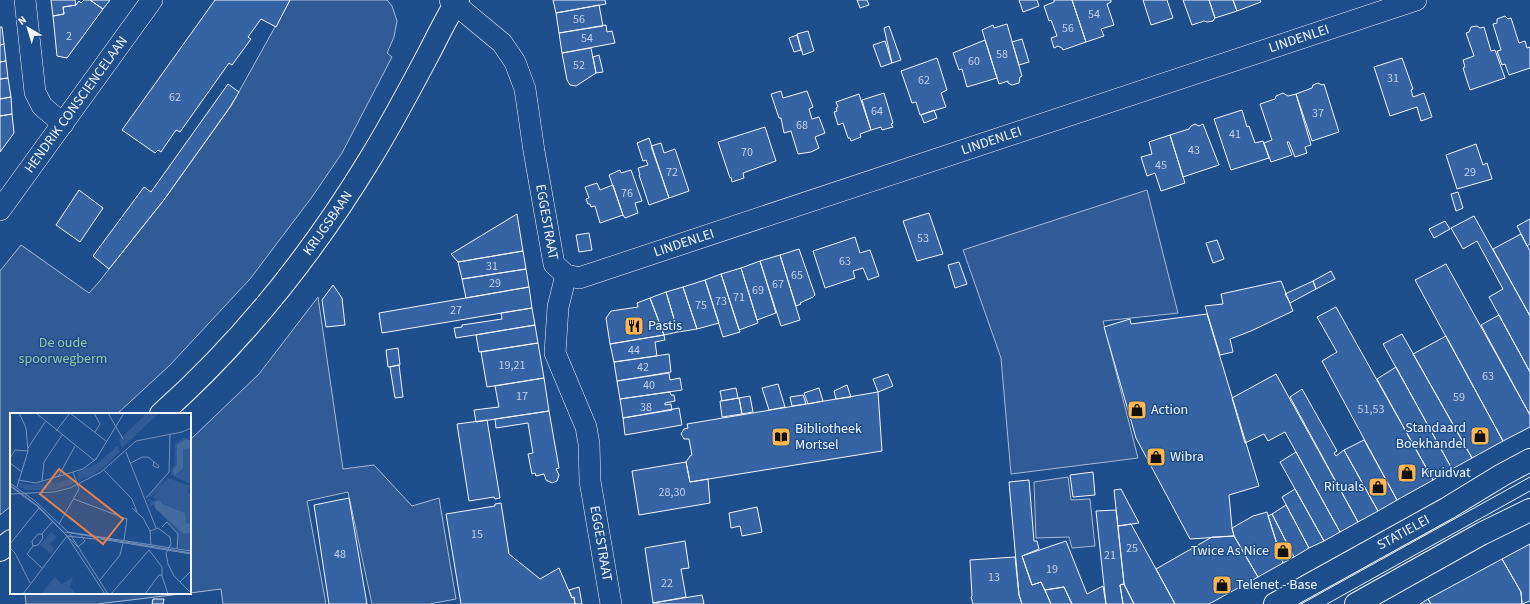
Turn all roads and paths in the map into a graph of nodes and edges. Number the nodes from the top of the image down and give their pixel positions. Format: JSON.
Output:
{"nodes":[{"id":1,"x":25,"y":0,"type":"edge"},
{"id":2,"x":152,"y":0,"type":"edge"},
{"id":3,"x":1416,"y":0,"type":"edge"},
{"id":4,"x":455,"y":1,"type":"edge"},
{"id":5,"x":62,"y":124,"type":"junction"},
{"id":6,"x":0,"y":210,"type":"edge"},
{"id":7,"x":566,"y":275,"type":"junction"},
{"id":8,"x":162,"y":413,"type":"edge"},
{"id":9,"x":1530,"y":460,"type":"edge"},
{"id":10,"x":1530,"y":510,"type":"edge"},
{"id":11,"x":10,"y":542,"type":"edge"},
{"id":12,"x":0,"y":550,"type":"edge"},
{"id":13,"x":611,"y":604,"type":"edge"},
{"id":14,"x":1275,"y":604,"type":"edge"},
{"id":15,"x":1356,"y":604,"type":"edge"}],
"edges":[{"from":1,"to":5,"type":"street"},
{"from":2,"to":5,"type":"street","name":"HENDRIK CONSCIENCELAAN"},
{"from":3,"to":7,"type":"street","name":"LINDENLEI"},
{"from":4,"to":7,"type":"street","name":"EGGESTRAAT"},
{"from":4,"to":8,"type":"main road","name":"KRIJGSBAAN"},
{"from":5,"to":6,"type":"street","name":"HENDRIK CONSCIENCELAAN"},
{"from":7,"to":13,"type":"street","name":"EGGESTRAAT"},
{"from":9,"to":14,"type":"main road","name":"STATIELEI"},
{"from":10,"to":15,"type":"main road"},
{"from":11,"to":12,"type":"main road"}]}
